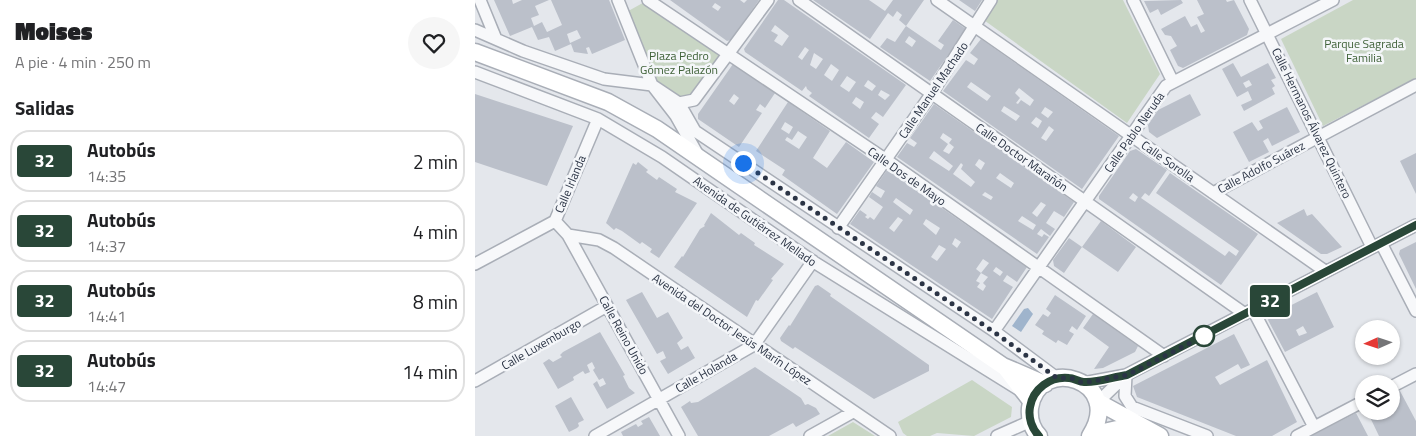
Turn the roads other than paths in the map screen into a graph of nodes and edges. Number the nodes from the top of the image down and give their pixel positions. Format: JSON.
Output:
{"nodes":[{"id":1,"x":481,"y":0,"type":"edge"},
{"id":2,"x":618,"y":0,"type":"edge"},
{"id":3,"x":648,"y":0,"type":"edge"},
{"id":4,"x":768,"y":0,"type":"edge"},
{"id":5,"x":799,"y":0,"type":"edge"},
{"id":6,"x":937,"y":0,"type":"edge"},
{"id":7,"x":991,"y":0,"type":"edge"},
{"id":8,"x":1133,"y":0,"type":"edge"},
{"id":9,"x":1250,"y":0,"type":"edge"},
{"id":10,"x":1333,"y":0,"type":"edge"},
{"id":11,"x":975,"y":27,"type":"junction"},
{"id":12,"x":475,"y":30,"type":"edge"},
{"id":13,"x":1268,"y":34,"type":"junction"},
{"id":14,"x":496,"y":39,"type":"junction"},
{"id":15,"x":475,"y":52,"type":"edge"},
{"id":16,"x":728,"y":54,"type":"junction"},
{"id":17,"x":475,"y":72,"type":"edge"},
{"id":18,"x":1173,"y":82,"type":"junction"},
{"id":19,"x":652,"y":85,"type":"junction"},
{"id":20,"x":1416,"y":85,"type":"edge"},
{"id":21,"x":931,"y":93,"type":"junction"},
{"id":22,"x":679,"y":103,"type":"junction"},
{"id":23,"x":598,"y":119,"type":"junction"},
{"id":24,"x":1131,"y":135,"type":"junction"},
{"id":25,"x":1318,"y":137,"type":"junction"},
{"id":26,"x":700,"y":158,"type":"junction"},
{"id":27,"x":885,"y":159,"type":"junction"},
{"id":28,"x":1213,"y":193,"type":"junction"},
{"id":29,"x":1085,"y":202,"type":"junction"},
{"id":30,"x":555,"y":221,"type":"junction"},
{"id":31,"x":1416,"y":226,"type":"edge"},
{"id":32,"x":838,"y":228,"type":"junction"},
{"id":33,"x":568,"y":235,"type":"junction"},
{"id":34,"x":1377,"y":245,"type":"junction"},
{"id":35,"x":813,"y":261,"type":"junction"},
{"id":36,"x":475,"y":264,"type":"edge"},
{"id":37,"x":1038,"y":269,"type":"junction"},
{"id":38,"x":1325,"y":271,"type":"junction"},
{"id":39,"x":607,"y":306,"type":"junction"},
{"id":40,"x":1416,"y":311,"type":"edge"},
{"id":41,"x":1249,"y":312,"type":"junction"},
{"id":42,"x":994,"y":332,"type":"junction"},
{"id":43,"x":754,"y":345,"type":"junction"},
{"id":44,"x":1164,"y":356,"type":"junction"},
{"id":45,"x":1003,"y":366,"type":"junction"},
{"id":46,"x":1416,"y":374,"type":"edge"},
{"id":47,"x":1127,"y":375,"type":"junction"},
{"id":48,"x":475,"y":381,"type":"edge"},
{"id":49,"x":1051,"y":381,"type":"junction"},
{"id":50,"x":1400,"y":382,"type":"edge"},
{"id":51,"x":1083,"y":383,"type":"junction"},
{"id":52,"x":1028,"y":397,"type":"junction"},
{"id":53,"x":659,"y":399,"type":"junction"},
{"id":54,"x":1098,"y":402,"type":"junction"},
{"id":55,"x":1355,"y":406,"type":"edge"},
{"id":56,"x":853,"y":412,"type":"junction"},
{"id":57,"x":1314,"y":427,"type":"junction"},
{"id":58,"x":1033,"y":431,"type":"edge"},
{"id":59,"x":1158,"y":435,"type":"edge"},
{"id":60,"x":595,"y":436,"type":"edge"},
{"id":61,"x":679,"y":436,"type":"edge"},
{"id":62,"x":810,"y":436,"type":"edge"},
{"id":63,"x":890,"y":436,"type":"edge"},
{"id":64,"x":997,"y":436,"type":"edge"},
{"id":65,"x":1091,"y":436,"type":"edge"},
{"id":66,"x":1207,"y":436,"type":"edge"},
{"id":67,"x":1297,"y":436,"type":"edge"}],
"edges":[{"from":1,"to":14,"type":"street"},
{"from":2,"to":19,"type":"street"},
{"from":3,"to":16,"type":"street","name":"Calle Dos de Mayo"},
{"from":4,"to":16,"type":"street"},
{"from":5,"to":21,"type":"street","name":"Calle Doctor Marañón"},
{"from":6,"to":11,"type":"street","name":"Calle Sorolla"},
{"from":7,"to":11,"type":"street","name":"Calle Manuel Machado"},
{"from":8,"to":18,"type":"street"},
{"from":9,"to":13,"type":"street","name":"Calle Hermanos Álvarez Quintero"},
{"from":10,"to":13,"type":"street","name":"Calle Pablo Neruda"},
{"from":11,"to":21,"type":"street","name":"Calle Manuel Machado"},
{"from":11,"to":24,"type":"street","name":"Calle Sorolla"},
{"from":12,"to":14,"type":"street"},
{"from":13,"to":18,"type":"street","name":"Calle Pablo Neruda"},
{"from":13,"to":25,"type":"street","name":"Calle Hermanos Álvarez Quintero"},
{"from":14,"to":19,"type":"street"},
{"from":15,"to":26,"type":"main road","name":"Avenida de Gutiérrez Mellado"},
{"from":16,"to":22,"type":"street"},
{"from":16,"to":27,"type":"street","name":"Calle Dos de Mayo"},
{"from":17,"to":23,"type":"street","name":"Avenida de Gutiérrez Mellado"},
{"from":18,"to":24,"type":"street","name":"Calle Pablo Neruda"},
{"from":19,"to":22,"type":"street"},
{"from":19,"to":26,"type":"street"},
{"from":20,"to":25,"type":"street","name":"Calle Adolfo Suárez"},
{"from":21,"to":27,"type":"street","name":"Calle Manuel Machado"},
{"from":21,"to":29,"type":"street","name":"Calle Doctor Marañón"},
{"from":22,"to":32,"type":"street"},
{"from":23,"to":30,"type":"street","name":"Calle Irlanda"},
{"from":23,"to":35,"type":"street","name":"Avenida de Gutiérrez Mellado"},
{"from":24,"to":28,"type":"street","name":"Calle Sorolla"},
{"from":24,"to":29,"type":"street","name":"Calle Pablo Neruda"},
{"from":25,"to":28,"type":"street","name":"Calle Adolfo Suárez"},
{"from":25,"to":34,"type":"street","name":"Calle Hermanos Álvarez Quintero"},
{"from":26,"to":45,"type":"main road","name":"Avenida de Gutiérrez Mellado"},
{"from":27,"to":32,"type":"street","name":"Calle Manuel Machado"},
{"from":27,"to":37,"type":"street","name":"Calle Dos de Mayo"},
{"from":28,"to":38,"type":"street","name":"Calle Sorolla"},
{"from":29,"to":37,"type":"street","name":"Calle Pablo Neruda"},
{"from":29,"to":41,"type":"street","name":"Calle Doctor Marañón"},
{"from":30,"to":33,"type":"street","name":"Calle Reino Unido"},
{"from":30,"to":36,"type":"street","name":"Calle Irlanda"},
{"from":31,"to":34,"type":"street"},
{"from":32,"to":42,"type":"street"},
{"from":33,"to":39,"type":"street","name":"Calle Reino Unido"},
{"from":33,"to":43,"type":"street","name":"Avenida del Doctor Jesús Marín López"},
{"from":34,"to":38,"type":"street"},
{"from":34,"to":40,"type":"street","name":"Calle Hermanos Álvarez Quintero"},
{"from":35,"to":43,"type":"street","name":"Calle Holanda"},
{"from":35,"to":52,"type":"street","name":"Avenida de Gutiérrez Mellado"},
{"from":37,"to":42,"type":"street","name":"Calle Pablo Neruda"},
{"from":37,"to":44,"type":"street","name":"Calle Dos de Mayo"},
{"from":38,"to":41,"type":"street"},
{"from":39,"to":48,"type":"street","name":"Calle Luxemburgo"},
{"from":39,"to":53,"type":"street","name":"Calle Reino Unido"},
{"from":41,"to":44,"type":"street"},
{"from":41,"to":57,"type":"street"},
{"from":42,"to":49,"type":"street"},
{"from":43,"to":53,"type":"street","name":"Calle Holanda"},
{"from":43,"to":56,"type":"street","name":"Avenida del Doctor Jesús Marín López"},
{"from":44,"to":47,"type":"street"},
{"from":45,"to":49,"type":"main road","name":"Avenida de Gutiérrez Mellado"},
{"from":45,"to":52,"type":"main road","name":"Avenida de Gutiérrez Mellado"},
{"from":46,"to":50,"type":"street"},
{"from":47,"to":51,"type":"street"},
{"from":47,"to":54,"type":"street"},
{"from":47,"to":66,"type":"street"},
{"from":49,"to":51,"type":"main road","name":"Avenida de Gutiérrez Mellado"},
{"from":49,"to":52,"type":"main road"},
{"from":51,"to":54,"type":"main road"},
{"from":52,"to":58,"type":"main road"},
{"from":53,"to":60,"type":"street","name":"Calle Holanda"},
{"from":53,"to":61,"type":"street","name":"Calle Reino Unido"},
{"from":54,"to":59,"type":"main road"},
{"from":54,"to":65,"type":"main road"},
{"from":55,"to":57,"type":"street"},
{"from":56,"to":62,"type":"street"},
{"from":56,"to":63,"type":"street","name":"Avenida del Doctor Jesús Marín López"},
{"from":57,"to":67,"type":"street"},
{"from":58,"to":64,"type":"street"},
{"from":59,"to":65,"type":"main road"}]}
